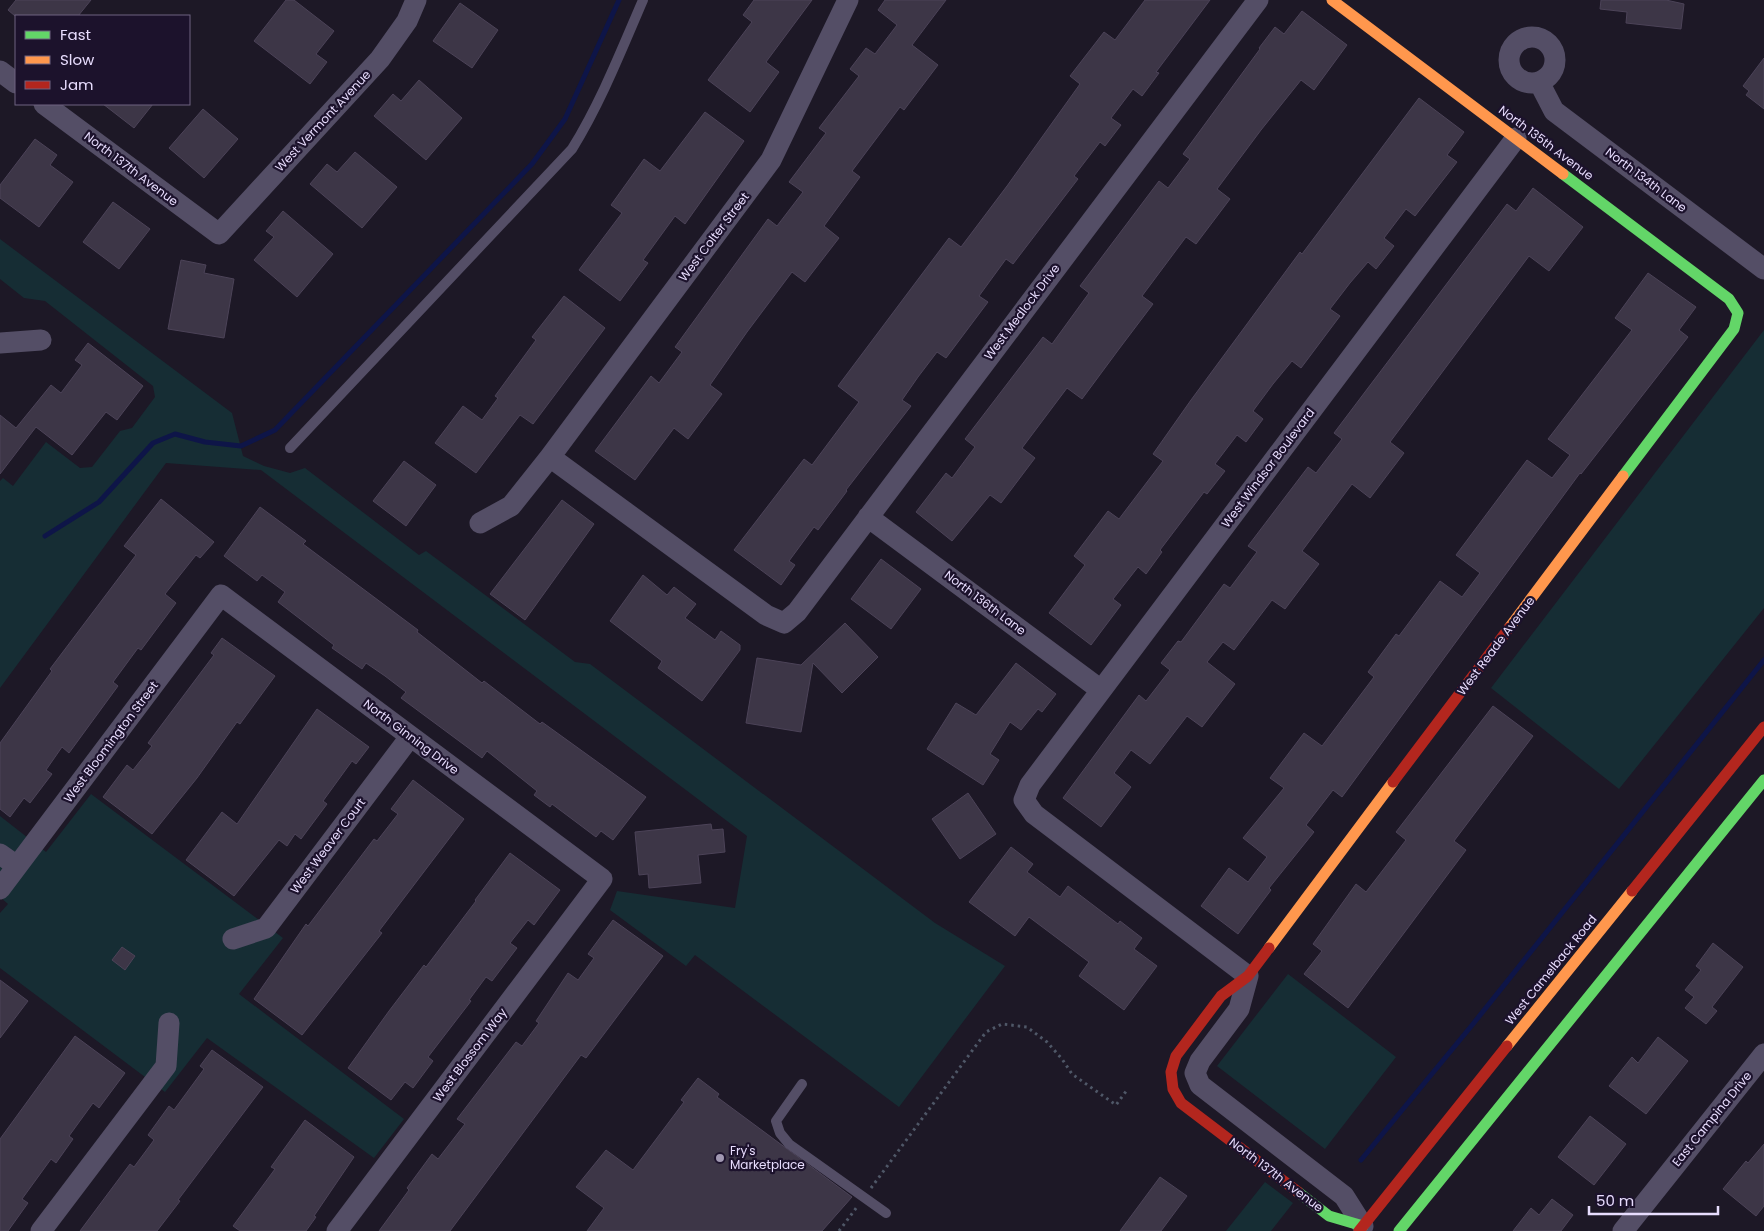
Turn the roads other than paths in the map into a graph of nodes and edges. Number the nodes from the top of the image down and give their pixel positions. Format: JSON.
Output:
{"nodes":[{"id":1,"x":416,"y":0,"type":"edge"},
{"id":2,"x":643,"y":0,"type":"edge"},
{"id":3,"x":848,"y":0,"type":"edge"},
{"id":4,"x":1258,"y":0,"type":"edge"},
{"id":5,"x":1332,"y":0,"type":"edge"},
{"id":6,"x":0,"y":71,"type":"edge"},
{"id":7,"x":15,"y":82,"type":"edge"},
{"id":8,"x":1540,"y":82,"type":"dead end"},
{"id":9,"x":45,"y":105,"type":"edge"},
{"id":10,"x":1516,"y":138,"type":"junction"},
{"id":11,"x":219,"y":234,"type":"joint"},
{"id":12,"x":1764,"y":269,"type":"edge"},
{"id":13,"x":1738,"y":313,"type":"joint"},
{"id":14,"x":41,"y":340,"type":"dead end"},
{"id":15,"x":0,"y":343,"type":"edge"},
{"id":16,"x":290,"y":448,"type":"dead end"},
{"id":17,"x":550,"y":457,"type":"junction"},
{"id":18,"x":868,"y":517,"type":"junction"},
{"id":19,"x":480,"y":523,"type":"dead end"},
{"id":20,"x":221,"y":596,"type":"joint"},
{"id":21,"x":1101,"y":690,"type":"junction"},
{"id":22,"x":1764,"y":727,"type":"edge"},
{"id":23,"x":410,"y":736,"type":"junction"},
{"id":24,"x":1764,"y":780,"type":"edge"},
{"id":25,"x":8,"y":860,"type":"edge"},
{"id":26,"x":602,"y":878,"type":"joint"},
{"id":27,"x":0,"y":889,"type":"edge"},
{"id":28,"x":233,"y":939,"type":"dead end"},
{"id":29,"x":1248,"y":976,"type":"junction"},
{"id":30,"x":1209,"y":1012,"type":"junction"},
{"id":31,"x":169,"y":1023,"type":"dead end"},
{"id":32,"x":1228,"y":1025,"type":"junction"},
{"id":33,"x":1764,"y":1054,"type":"edge"},
{"id":34,"x":1171,"y":1072,"type":"junction"},
{"id":35,"x":1195,"y":1073,"type":"junction"},
{"id":36,"x":802,"y":1084,"type":"dead end"},
{"id":37,"x":886,"y":1213,"type":"dead end"},
{"id":38,"x":1363,"y":1229,"type":"edge"},
{"id":39,"x":42,"y":1231,"type":"edge"},
{"id":40,"x":337,"y":1231,"type":"edge"},
{"id":41,"x":1399,"y":1231,"type":"edge"},
{"id":42,"x":1623,"y":1231,"type":"edge"}],
"edges":[{"from":1,"to":11,"type":"street","name":"West Vermont Avenue"},
{"from":2,"to":16,"type":"lane"},
{"from":3,"to":17,"type":"street","name":"West Colter Street"},
{"from":4,"to":18,"type":"street","name":"West Medlock Drive"},
{"from":5,"to":10,"type":"street","name":"North 135th Avenue"},
{"from":6,"to":7,"type":"street"},
{"from":8,"to":12,"type":"street","name":"North 134th Lane"},
{"from":9,"to":11,"type":"street","name":"North 137th Avenue"},
{"from":10,"to":13,"type":"street","name":"North 135th Avenue"},
{"from":10,"to":21,"type":"street","name":"West Windsor Boulevard"},
{"from":13,"to":29,"type":"street","name":"West Reade Avenue"},
{"from":14,"to":15,"type":"street"},
{"from":17,"to":18,"type":"street","name":"West Medlock Drive"},
{"from":17,"to":19,"type":"street","name":"West Colter Street"},
{"from":18,"to":21,"type":"street","name":"North 136th Lane"},
{"from":20,"to":23,"type":"street","name":"North Ginning Drive"},
{"from":20,"to":25,"type":"street","name":"West Bloomington Street"},
{"from":21,"to":29,"type":"street","name":"West Windsor Boulevard"},
{"from":22,"to":38,"type":"street","name":"West Camelback Road"},
{"from":23,"to":26,"type":"street","name":"North Ginning Drive"},
{"from":23,"to":28,"type":"street","name":"West Weaver Court"},
{"from":24,"to":41,"type":"street"},
{"from":25,"to":27,"type":"street","name":"West Bloomington Street"},
{"from":26,"to":40,"type":"street","name":"West Blossom Way"},
{"from":29,"to":30,"type":"street","name":"West Reade Avenue"},
{"from":29,"to":32,"type":"street","name":"West Reade Avenue"},
{"from":30,"to":32,"type":"street"},
{"from":30,"to":34,"type":"street","name":"West Reade Avenue"},
{"from":31,"to":39,"type":"street"},
{"from":32,"to":35,"type":"street","name":"West Reade Avenue"},
{"from":33,"to":42,"type":"street","name":"East Campina Drive"},
{"from":34,"to":35,"type":"street"},
{"from":34,"to":38,"type":"street","name":"North 137th Avenue"},
{"from":35,"to":38,"type":"street","name":"North 137th Avenue"},
{"from":36,"to":37,"type":"lane"}]}
